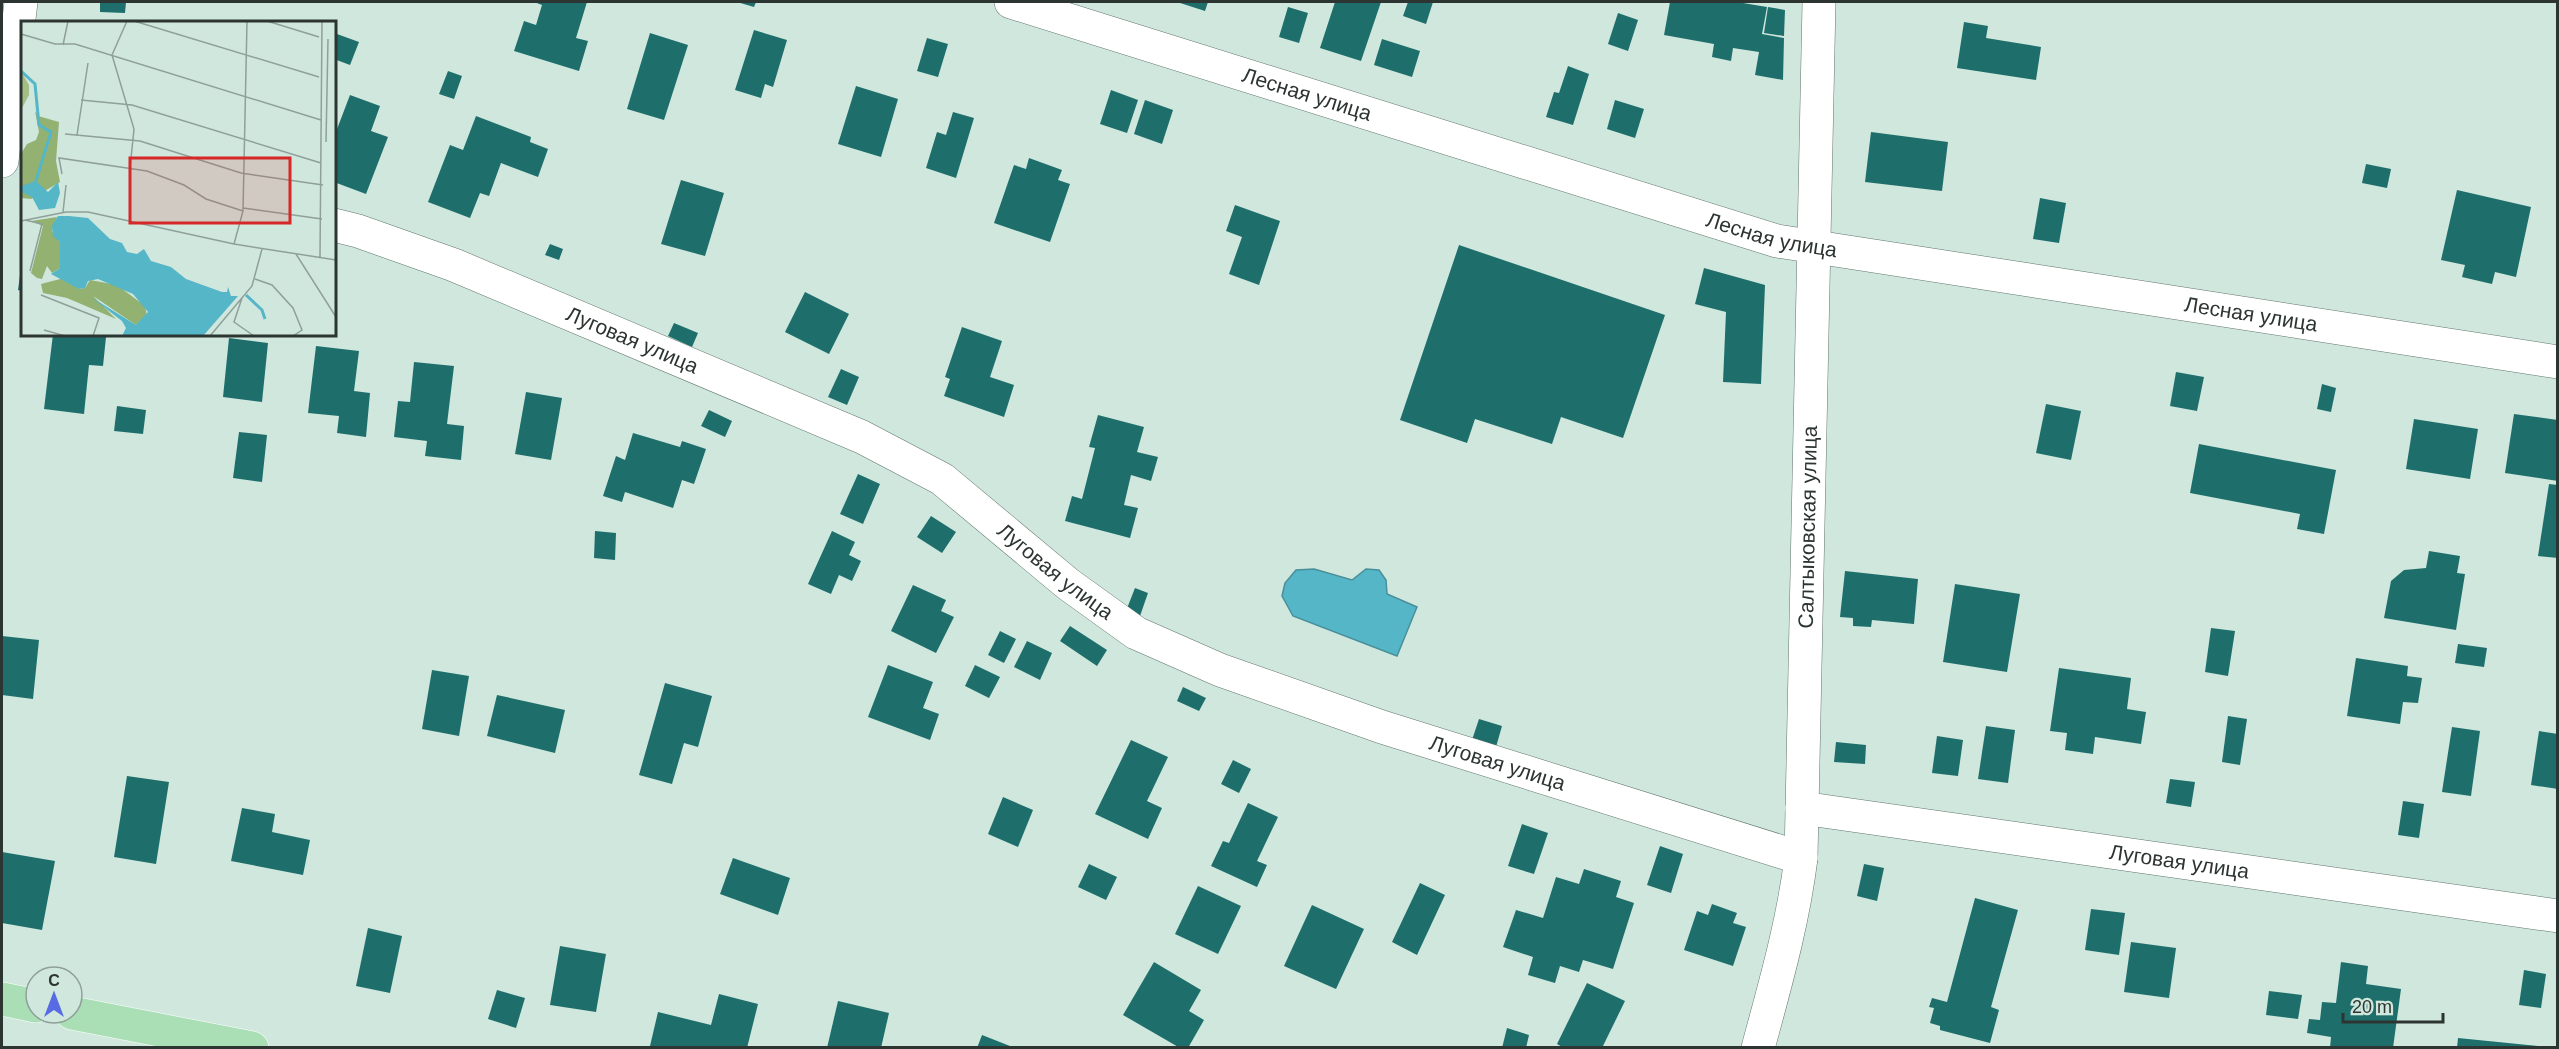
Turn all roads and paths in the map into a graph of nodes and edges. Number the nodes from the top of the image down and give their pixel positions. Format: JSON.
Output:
{"nodes":[{"id":1,"x":21,"y":2,"type":"edge"},
{"id":2,"x":1011,"y":2,"type":"edge"},
{"id":3,"x":1819,"y":2,"type":"edge"},
{"id":4,"x":2,"y":161,"type":"edge"},
{"id":5,"x":2,"y":170,"type":"edge"},
{"id":6,"x":21,"y":173,"type":"edge"},
{"id":7,"x":336,"y":226,"type":"edge"},
{"id":8,"x":1814,"y":248,"type":"junction"},
{"id":9,"x":2558,"y":362,"type":"edge"},
{"id":10,"x":1802,"y":808,"type":"junction"},
{"id":11,"x":1801,"y":858,"type":"junction"},
{"id":12,"x":2558,"y":916,"type":"edge"},
{"id":13,"x":2,"y":999,"type":"edge"},
{"id":14,"x":24,"y":1004,"type":"edge"},
{"id":15,"x":84,"y":1015,"type":"edge"},
{"id":16,"x":252,"y":1047,"type":"edge"},
{"id":17,"x":1758,"y":1047,"type":"edge"}],
"edges":[{"from":1,"to":4,"type":"street"},
{"from":2,"to":8,"type":"street","name":"Лесная улица"},
{"from":3,"to":8,"type":"street","name":"Салтыковская улица"},
{"from":5,"to":6,"type":"street"},
{"from":7,"to":11,"type":"street","name":"Луговая улица"},
{"from":8,"to":9,"type":"street","name":"Лесная улица"},
{"from":8,"to":10,"type":"street","name":"Салтыковская улица"},
{"from":10,"to":11,"type":"street","name":"Салтыковская улица"},
{"from":10,"to":12,"type":"street","name":"Луговая улица"},
{"from":11,"to":17,"type":"street","name":"Салтыковская улица"},
{"from":13,"to":14,"type":"main road"},
{"from":15,"to":16,"type":"main road"}]}
